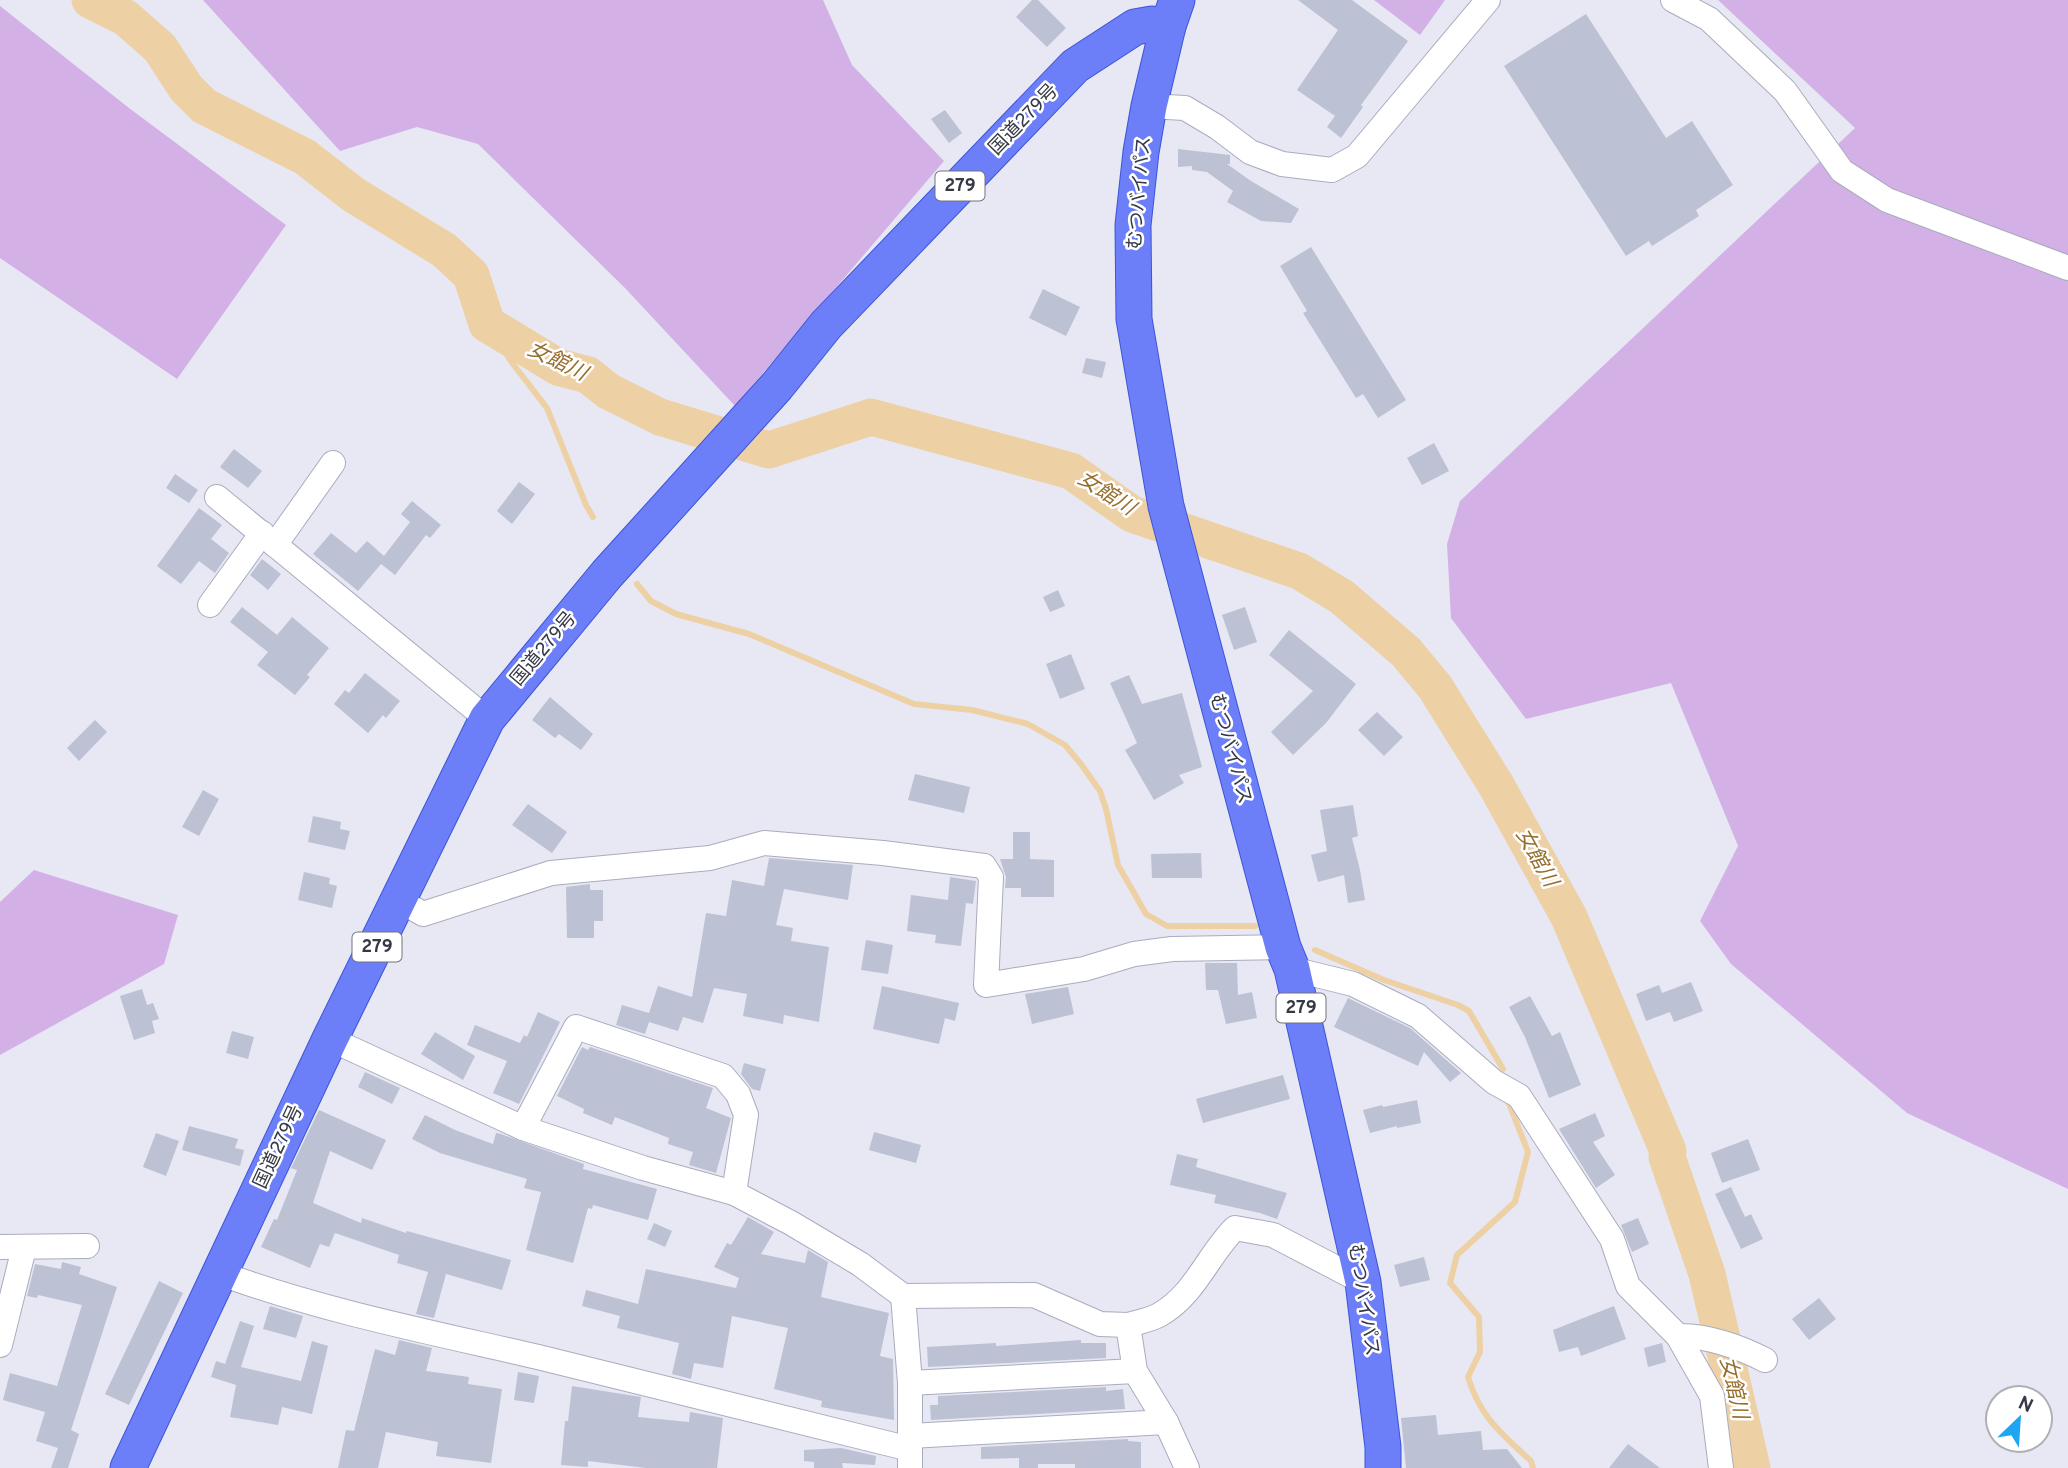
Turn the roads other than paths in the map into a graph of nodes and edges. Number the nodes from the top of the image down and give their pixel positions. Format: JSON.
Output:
{"nodes":[{"id":1,"x":1488,"y":0,"type":"edge"},
{"id":2,"x":1673,"y":0,"type":"edge"},
{"id":3,"x":1173,"y":13,"type":"edge"},
{"id":4,"x":1149,"y":106,"type":"junction"},
{"id":5,"x":2068,"y":268,"type":"edge"},
{"id":6,"x":333,"y":463,"type":"dead end"},
{"id":7,"x":217,"y":497,"type":"dead end"},
{"id":8,"x":269,"y":539,"type":"junction"},
{"id":9,"x":210,"y":605,"type":"dead end"},
{"id":10,"x":486,"y":719,"type":"junction"},
{"id":11,"x":399,"y":900,"type":"junction"},
{"id":12,"x":1288,"y":958,"type":"junction"},
{"id":13,"x":330,"y":1039,"type":"junction"},
{"id":14,"x":523,"y":1128,"type":"junction"},
{"id":15,"x":734,"y":1193,"type":"junction"},
{"id":16,"x":87,"y":1246,"type":"dead end"},
{"id":17,"x":12,"y":1247,"type":"edge"},
{"id":18,"x":219,"y":1273,"type":"junction"},
{"id":19,"x":1363,"y":1282,"type":"junction"},
{"id":20,"x":903,"y":1296,"type":"junction"},
{"id":21,"x":1128,"y":1325,"type":"junction"},
{"id":22,"x":1686,"y":1336,"type":"junction"},
{"id":23,"x":0,"y":1345,"type":"edge"},
{"id":24,"x":1759,"y":1357,"type":"dead end"},
{"id":25,"x":1135,"y":1371,"type":"junction"},
{"id":26,"x":911,"y":1383,"type":"junction"},
{"id":27,"x":1166,"y":1422,"type":"junction"},
{"id":28,"x":910,"y":1451,"type":"edge"},
{"id":29,"x":128,"y":1468,"type":"edge"},
{"id":30,"x":1187,"y":1468,"type":"edge"},
{"id":31,"x":1383,"y":1468,"type":"edge"},
{"id":32,"x":1721,"y":1468,"type":"edge"}],
"edges":[{"from":1,"to":4,"type":"street"},
{"from":2,"to":5,"type":"street"},
{"from":3,"to":4,"type":"highway","name":"むつバイパス","number":"279"},
{"from":3,"to":10,"type":"highway","name":"国道279号","number":"279"},
{"from":4,"to":12,"type":"highway","name":"むつバイパス","number":"279"},
{"from":6,"to":8,"type":"street"},
{"from":7,"to":8,"type":"street"},
{"from":8,"to":9,"type":"street"},
{"from":8,"to":10,"type":"street"},
{"from":10,"to":11,"type":"highway","name":"国道279号","number":"279"},
{"from":11,"to":12,"type":"street"},
{"from":11,"to":13,"type":"highway","name":"国道279号","number":"279"},
{"from":12,"to":19,"type":"highway","name":"むつバイパス","number":"279"},
{"from":12,"to":22,"type":"street"},
{"from":13,"to":14,"type":"street"},
{"from":13,"to":18,"type":"highway","name":"国道279号","number":"279"},
{"from":14,"to":15,"type":"street"},
{"from":14,"to":15,"type":"street"},
{"from":15,"to":20,"type":"street"},
{"from":16,"to":17,"type":"street"},
{"from":17,"to":23,"type":"street"},
{"from":18,"to":28,"type":"street"},
{"from":18,"to":29,"type":"highway","name":"国道279号","number":"279"},
{"from":19,"to":21,"type":"street"},
{"from":19,"to":31,"type":"highway","name":"むつバイパス","number":"279"},
{"from":20,"to":21,"type":"street"},
{"from":20,"to":26,"type":"street"},
{"from":21,"to":25,"type":"street"},
{"from":22,"to":24,"type":"street"},
{"from":22,"to":32,"type":"street"},
{"from":25,"to":26,"type":"street"},
{"from":25,"to":27,"type":"street"},
{"from":26,"to":28,"type":"street"},
{"from":27,"to":28,"type":"street"},
{"from":27,"to":30,"type":"street"}]}
